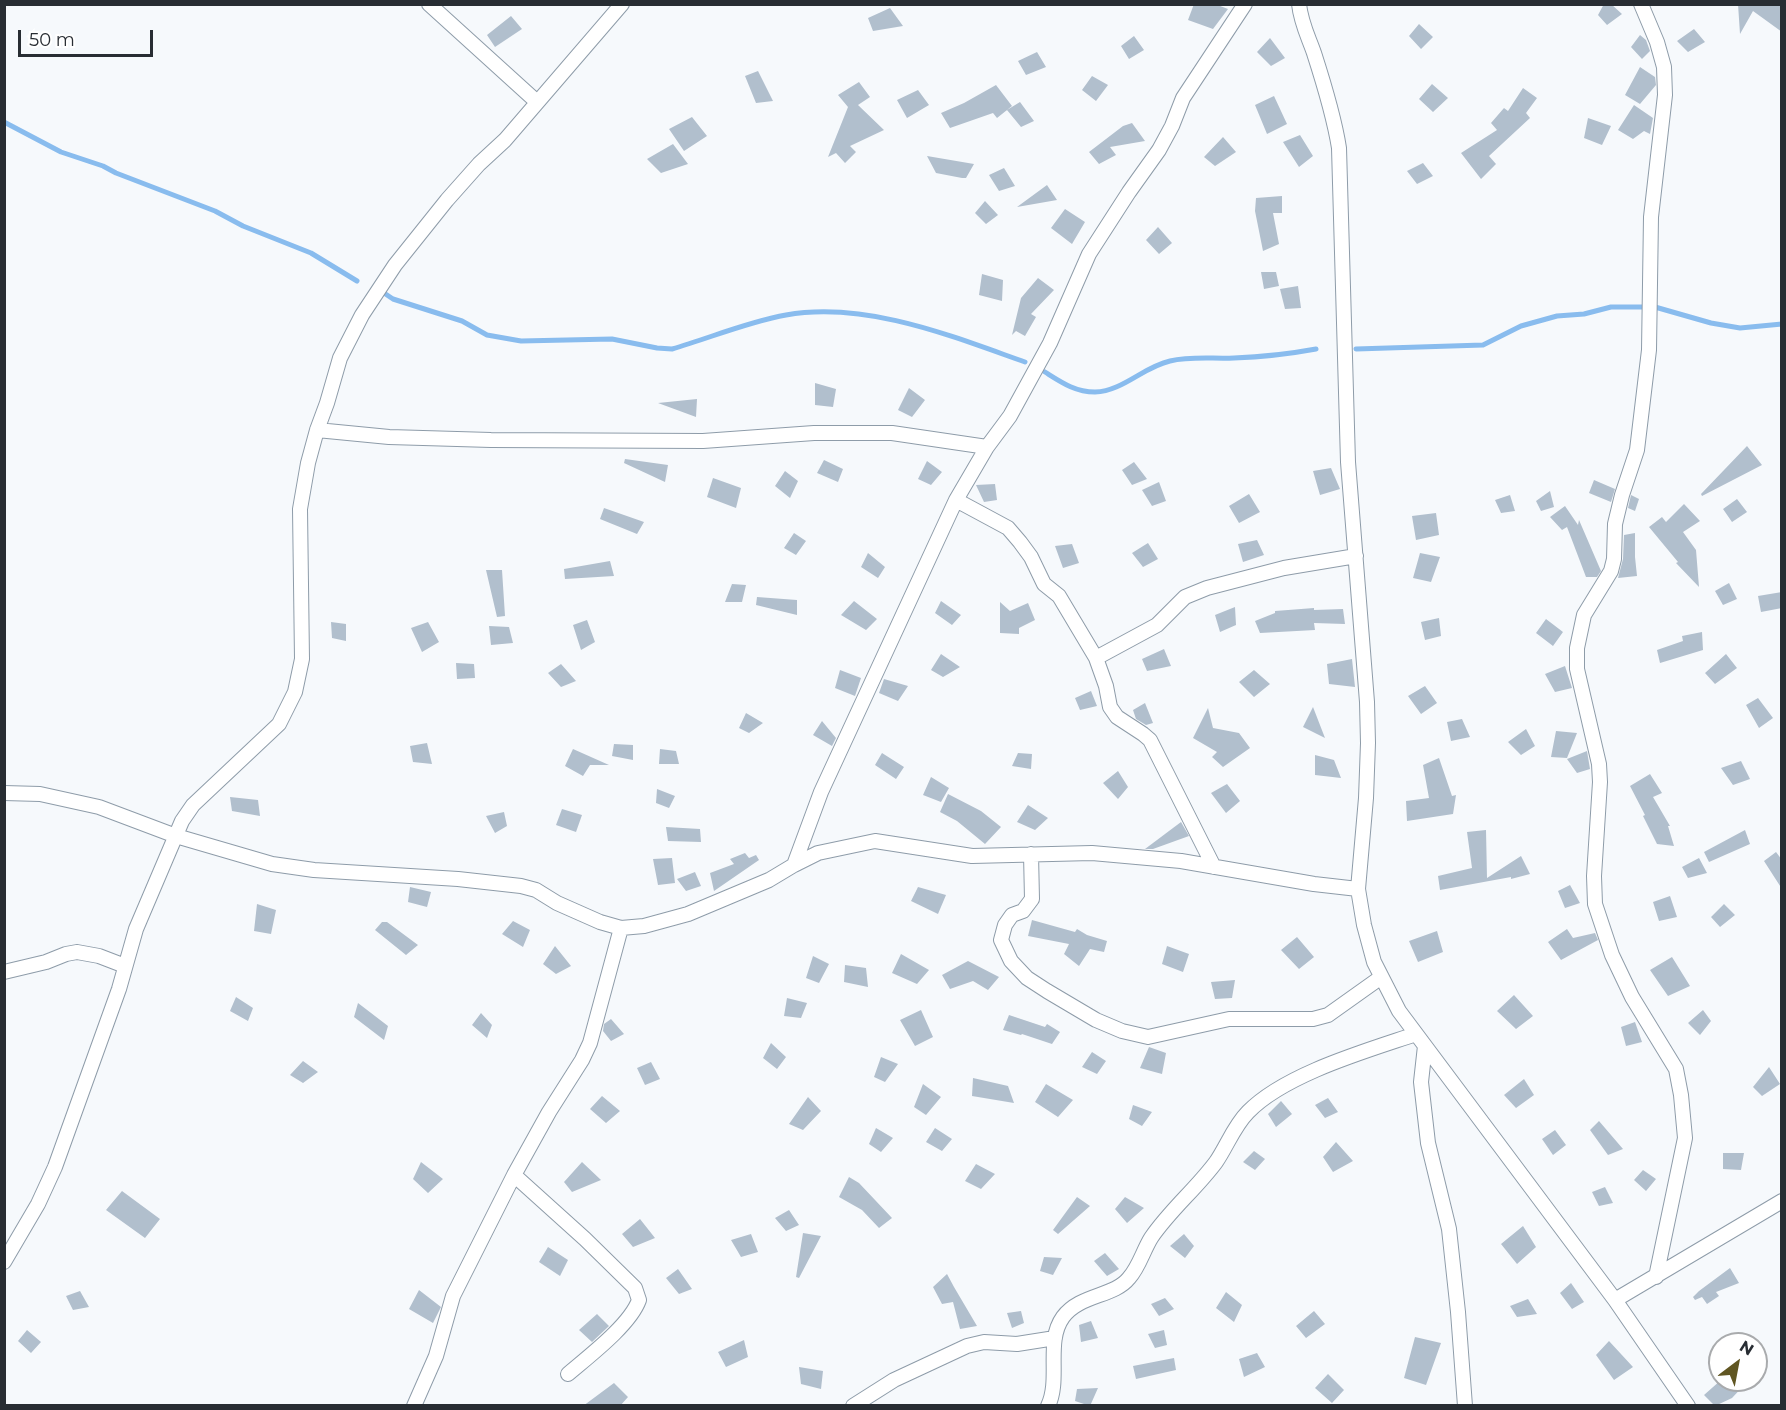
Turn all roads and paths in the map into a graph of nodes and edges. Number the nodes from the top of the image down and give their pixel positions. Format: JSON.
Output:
{"nodes":[{"id":1,"x":429,"y":4,"type":"edge"},
{"id":2,"x":622,"y":4,"type":"edge"},
{"id":3,"x":1245,"y":4,"type":"edge"},
{"id":4,"x":1299,"y":4,"type":"edge"},
{"id":5,"x":1641,"y":4,"type":"edge"},
{"id":6,"x":537,"y":102,"type":"junction"},
{"id":7,"x":317,"y":430,"type":"junction"},
{"id":8,"x":987,"y":447,"type":"junction"},
{"id":9,"x":956,"y":500,"type":"junction"},
{"id":10,"x":1356,"y":556,"type":"junction"},
{"id":11,"x":1096,"y":658,"type":"junction"},
{"id":12,"x":4,"y":793,"type":"edge"},
{"id":13,"x":176,"y":836,"type":"junction"},
{"id":14,"x":1031,"y":854,"type":"junction"},
{"id":15,"x":794,"y":864,"type":"junction"},
{"id":16,"x":1214,"y":867,"type":"junction"},
{"id":17,"x":1358,"y":889,"type":"junction"},
{"id":18,"x":621,"y":928,"type":"junction"},
{"id":19,"x":125,"y":966,"type":"junction"},
{"id":20,"x":4,"y":972,"type":"edge"},
{"id":21,"x":1380,"y":978,"type":"junction"},
{"id":22,"x":1416,"y":1034,"type":"junction"},
{"id":23,"x":1425,"y":1046,"type":"junction"},
{"id":24,"x":514,"y":1175,"type":"junction"},
{"id":25,"x":1782,"y":1201,"type":"edge"},
{"id":26,"x":4,"y":1262,"type":"edge"},
{"id":27,"x":1656,"y":1277,"type":"junction"},
{"id":28,"x":1616,"y":1300,"type":"junction"},
{"id":29,"x":1055,"y":1338,"type":"junction"},
{"id":30,"x":568,"y":1374,"type":"dead end"},
{"id":31,"x":414,"y":1406,"type":"edge"},
{"id":32,"x":853,"y":1406,"type":"edge"},
{"id":33,"x":1048,"y":1406,"type":"edge"},
{"id":34,"x":1465,"y":1406,"type":"edge"},
{"id":35,"x":1688,"y":1406,"type":"edge"}],
"edges":[{"from":1,"to":6,"type":"street"},
{"from":2,"to":6,"type":"street"},
{"from":3,"to":8,"type":"street"},
{"from":4,"to":10,"type":"street"},
{"from":5,"to":27,"type":"street"},
{"from":6,"to":7,"type":"street"},
{"from":7,"to":8,"type":"street"},
{"from":7,"to":13,"type":"street"},
{"from":8,"to":9,"type":"street"},
{"from":9,"to":11,"type":"street"},
{"from":9,"to":15,"type":"street"},
{"from":10,"to":11,"type":"street"},
{"from":10,"to":17,"type":"street"},
{"from":11,"to":16,"type":"street"},
{"from":12,"to":13,"type":"street"},
{"from":13,"to":18,"type":"street"},
{"from":13,"to":19,"type":"street"},
{"from":14,"to":15,"type":"street"},
{"from":14,"to":16,"type":"street"},
{"from":14,"to":21,"type":"street"},
{"from":15,"to":18,"type":"street"},
{"from":16,"to":17,"type":"street"},
{"from":17,"to":21,"type":"street"},
{"from":18,"to":24,"type":"street"},
{"from":19,"to":20,"type":"street"},
{"from":19,"to":26,"type":"street"},
{"from":21,"to":22,"type":"street"},
{"from":22,"to":23,"type":"street"},
{"from":22,"to":29,"type":"street"},
{"from":23,"to":28,"type":"street"},
{"from":23,"to":34,"type":"street"},
{"from":24,"to":30,"type":"street"},
{"from":24,"to":31,"type":"street"},
{"from":25,"to":27,"type":"street"},
{"from":27,"to":28,"type":"street"},
{"from":28,"to":35,"type":"street"},
{"from":29,"to":32,"type":"street"},
{"from":29,"to":33,"type":"street"}]}
